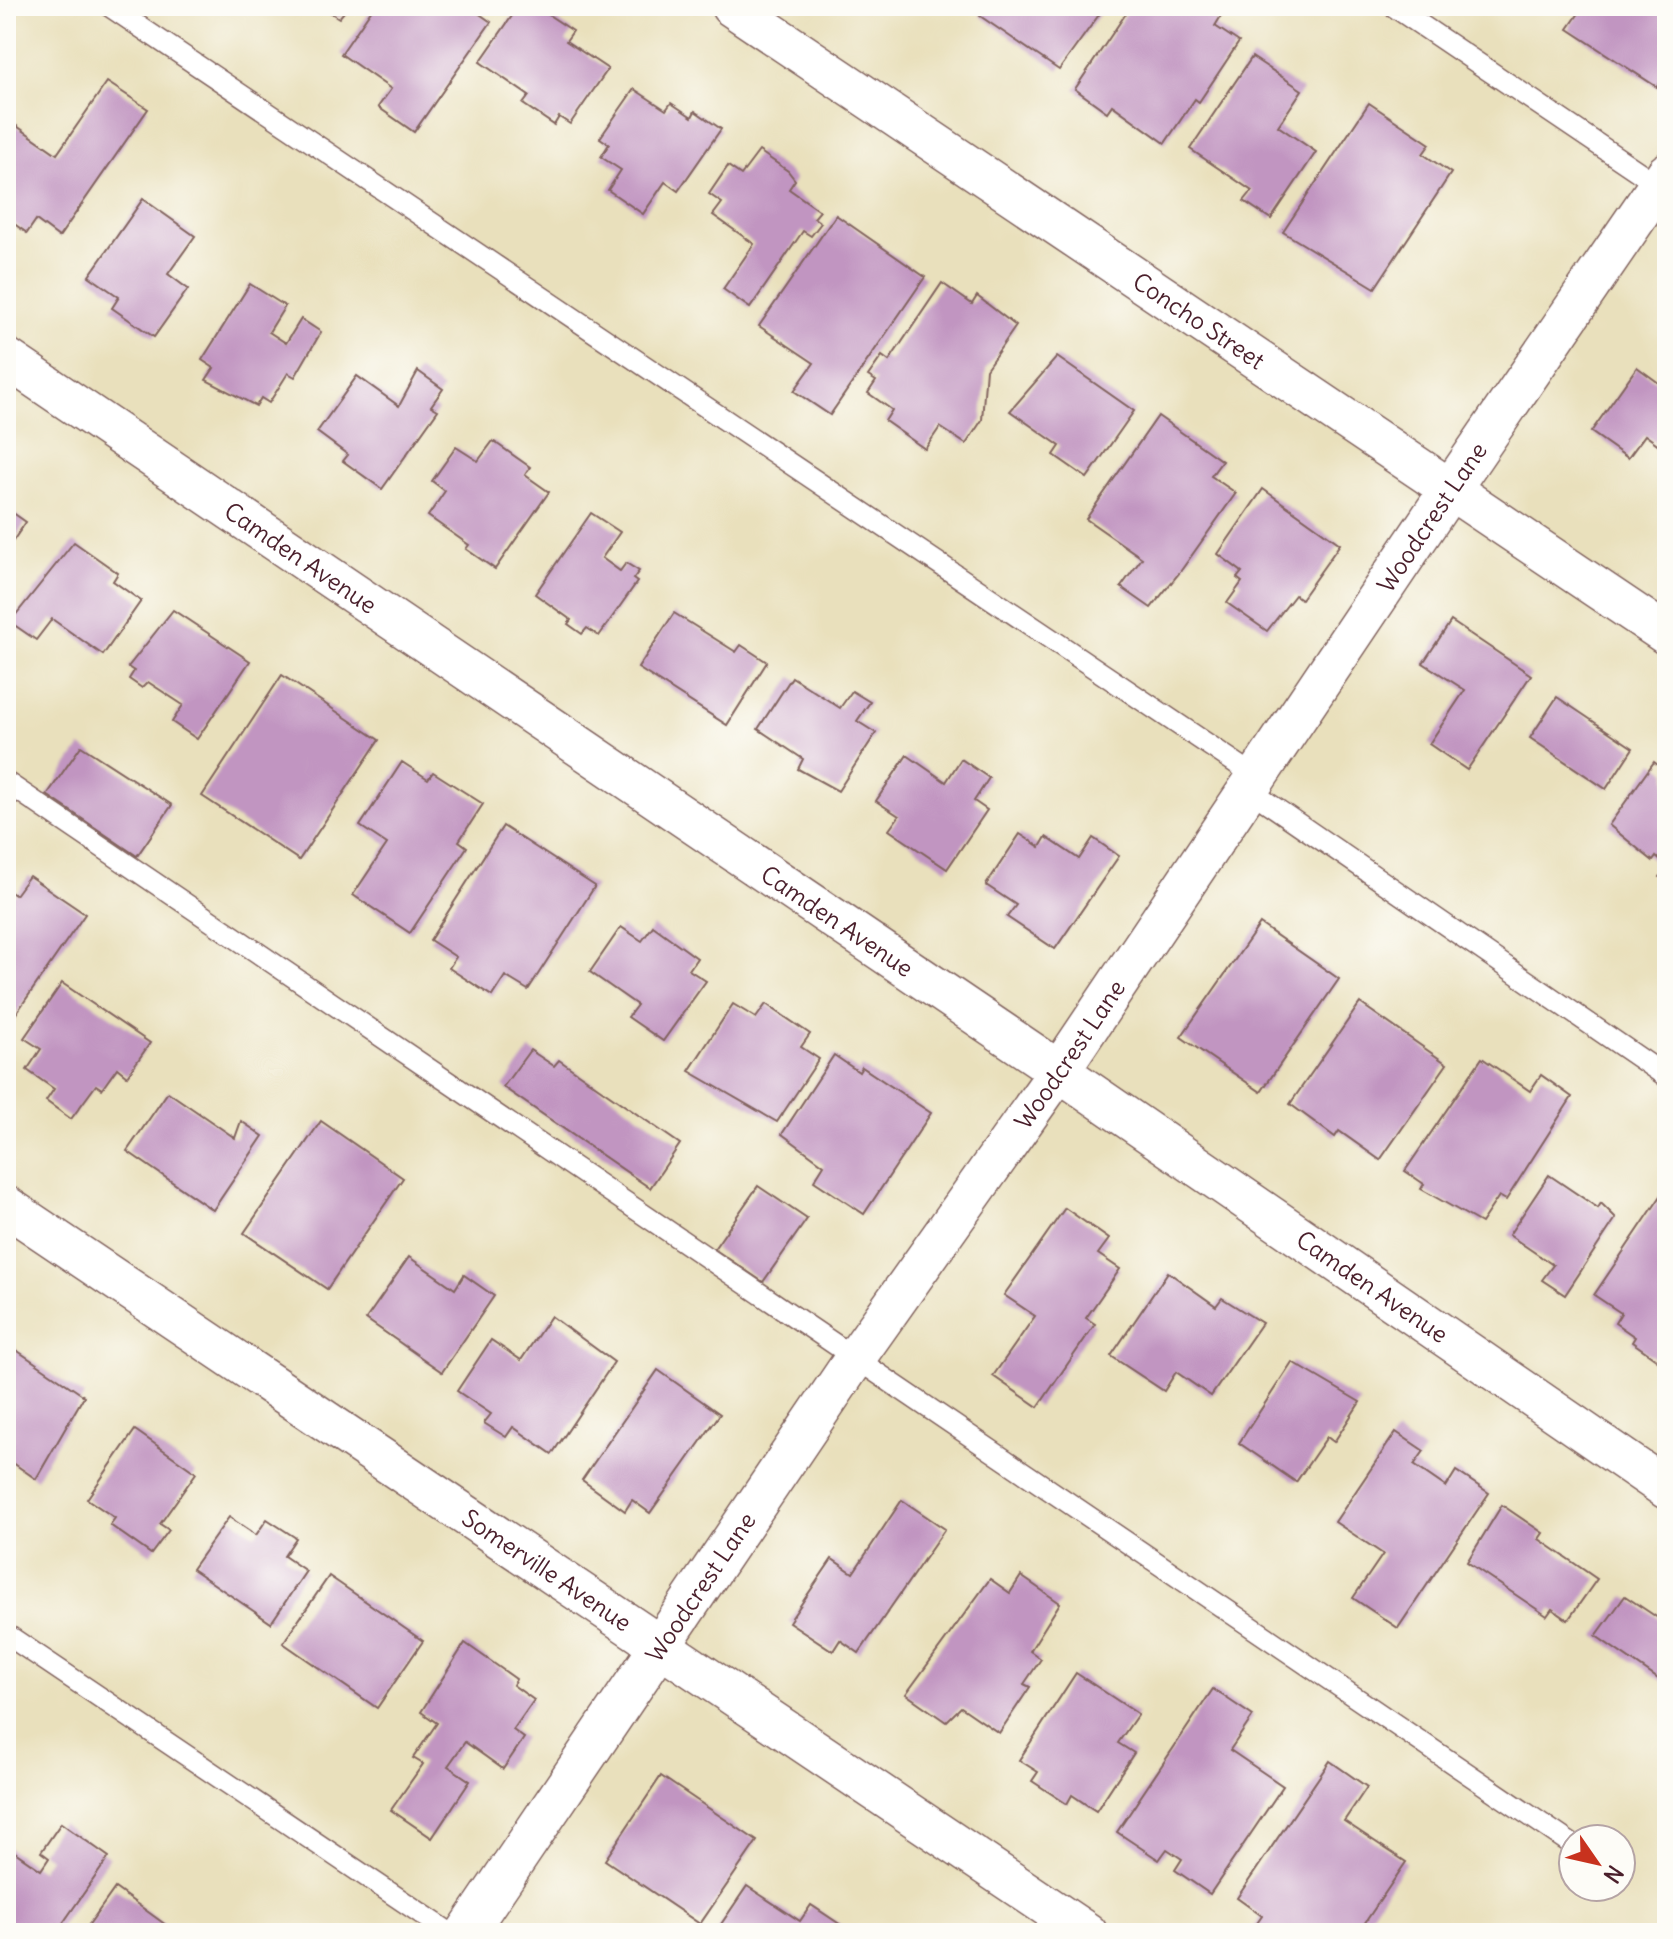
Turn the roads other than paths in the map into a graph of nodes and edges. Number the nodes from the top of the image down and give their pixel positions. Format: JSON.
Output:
{"nodes":[{"id":1,"x":109,"y":6,"type":"edge"},
{"id":2,"x":731,"y":6,"type":"edge"},
{"id":3,"x":1393,"y":6,"type":"edge"},
{"id":4,"x":1664,"y":183,"type":"edge"},
{"id":5,"x":6,"y":358,"type":"edge"},
{"id":6,"x":1449,"y":491,"type":"junction"},
{"id":7,"x":1667,"y":635,"type":"edge"},
{"id":8,"x":6,"y":782,"type":"edge"},
{"id":9,"x":1254,"y":784,"type":"junction"},
{"id":10,"x":1059,"y":1071,"type":"junction"},
{"id":11,"x":1667,"y":1077,"type":"edge"},
{"id":12,"x":6,"y":1206,"type":"edge"},
{"id":13,"x":856,"y":1357,"type":"junction"},
{"id":14,"x":1667,"y":1489,"type":"edge"},
{"id":15,"x":6,"y":1634,"type":"edge"},
{"id":16,"x":660,"y":1648,"type":"junction"},
{"id":17,"x":1557,"y":1834,"type":"edge"},
{"id":18,"x":450,"y":1933,"type":"edge"},
{"id":19,"x":466,"y":1933,"type":"edge"},
{"id":20,"x":1087,"y":1933,"type":"edge"}],
"edges":[{"from":1,"to":9,"type":"lane"},
{"from":2,"to":6,"type":"street","name":"Concho Street"},
{"from":3,"to":4,"type":"lane"},
{"from":4,"to":6,"type":"street","name":"Woodcrest Lane"},
{"from":5,"to":10,"type":"street","name":"Camden Avenue"},
{"from":6,"to":7,"type":"street","name":"Concho Street"},
{"from":6,"to":9,"type":"street","name":"Woodcrest Lane"},
{"from":8,"to":13,"type":"lane"},
{"from":9,"to":10,"type":"street","name":"Woodcrest Lane"},
{"from":9,"to":11,"type":"lane"},
{"from":10,"to":13,"type":"street","name":"Woodcrest Lane"},
{"from":10,"to":14,"type":"street","name":"Camden Avenue"},
{"from":12,"to":16,"type":"street","name":"Somerville Avenue"},
{"from":13,"to":16,"type":"street","name":"Woodcrest Lane"},
{"from":13,"to":17,"type":"lane"},
{"from":15,"to":18,"type":"lane"},
{"from":16,"to":19,"type":"street","name":"Woodcrest Lane"},
{"from":16,"to":20,"type":"street","name":"Somerville Avenue"}]}
